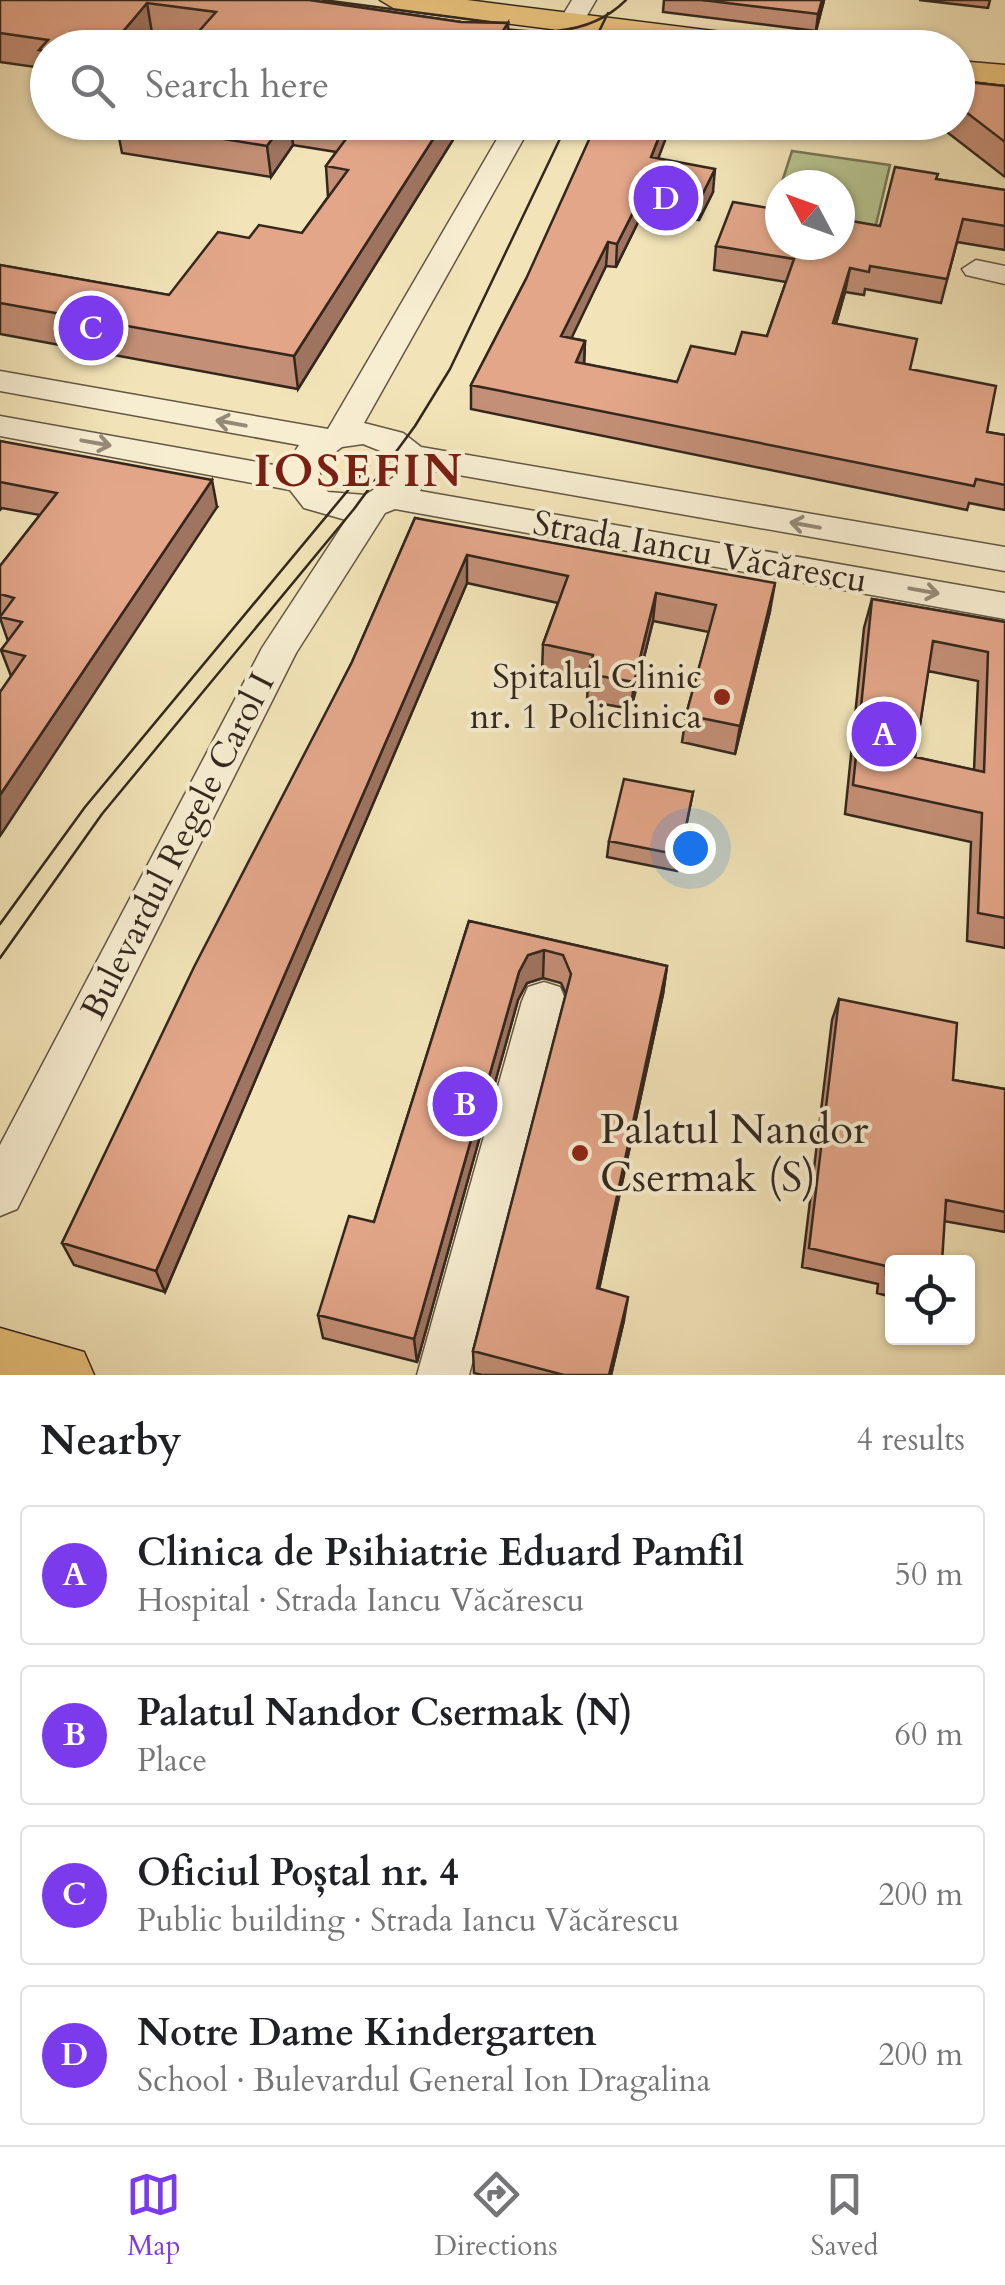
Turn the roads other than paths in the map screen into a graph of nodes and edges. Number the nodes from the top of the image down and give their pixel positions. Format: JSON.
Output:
{"nodes":[{"id":1,"x":387,"y":12,"type":"edge"},
{"id":2,"x":451,"y":30,"type":"edge"},
{"id":3,"x":975,"y":72,"type":"edge"},
{"id":4,"x":1005,"y":75,"type":"edge"},
{"id":5,"x":975,"y":90,"type":"edge"},
{"id":6,"x":1005,"y":93,"type":"edge"},
{"id":7,"x":509,"y":140,"type":"edge"},
{"id":8,"x":0,"y":381,"type":"edge"},
{"id":9,"x":0,"y":426,"type":"edge"},
{"id":10,"x":334,"y":438,"type":"junction"},
{"id":11,"x":412,"y":456,"type":"junction"},
{"id":12,"x":301,"y":480,"type":"junction"},
{"id":13,"x":383,"y":503,"type":"junction"},
{"id":14,"x":1005,"y":559,"type":"edge"},
{"id":15,"x":1005,"y":606,"type":"edge"},
{"id":16,"x":544,"y":1002,"type":"dead end"},
{"id":17,"x":0,"y":1193,"type":"edge"},
{"id":18,"x":0,"y":1360,"type":"edge"},
{"id":19,"x":61,"y":1375,"type":"edge"},
{"id":20,"x":444,"y":1375,"type":"edge"}],
"edges":[{"from":1,"to":2,"type":"main road"},
{"from":3,"to":4,"type":"main road"},
{"from":5,"to":6,"type":"main road"},
{"from":7,"to":10,"type":"street"},
{"from":10,"to":8,"type":"street","one_way":true},
{"from":9,"to":12,"type":"street","one_way":true},
{"from":10,"to":11,"type":"street"},
{"from":10,"to":12,"type":"street"},
{"from":11,"to":13,"type":"street"},
{"from":14,"to":11,"type":"street","name":"Strada Iancu Văcărescu","one_way":true},
{"from":12,"to":13,"type":"street"},
{"from":13,"to":15,"type":"street","name":"Strada Iancu Văcărescu","one_way":true},
{"from":13,"to":17,"type":"street","name":"Bulevardul Regele Carol I"},
{"from":16,"to":20,"type":"street"},
{"from":18,"to":19,"type":"main road"}]}
